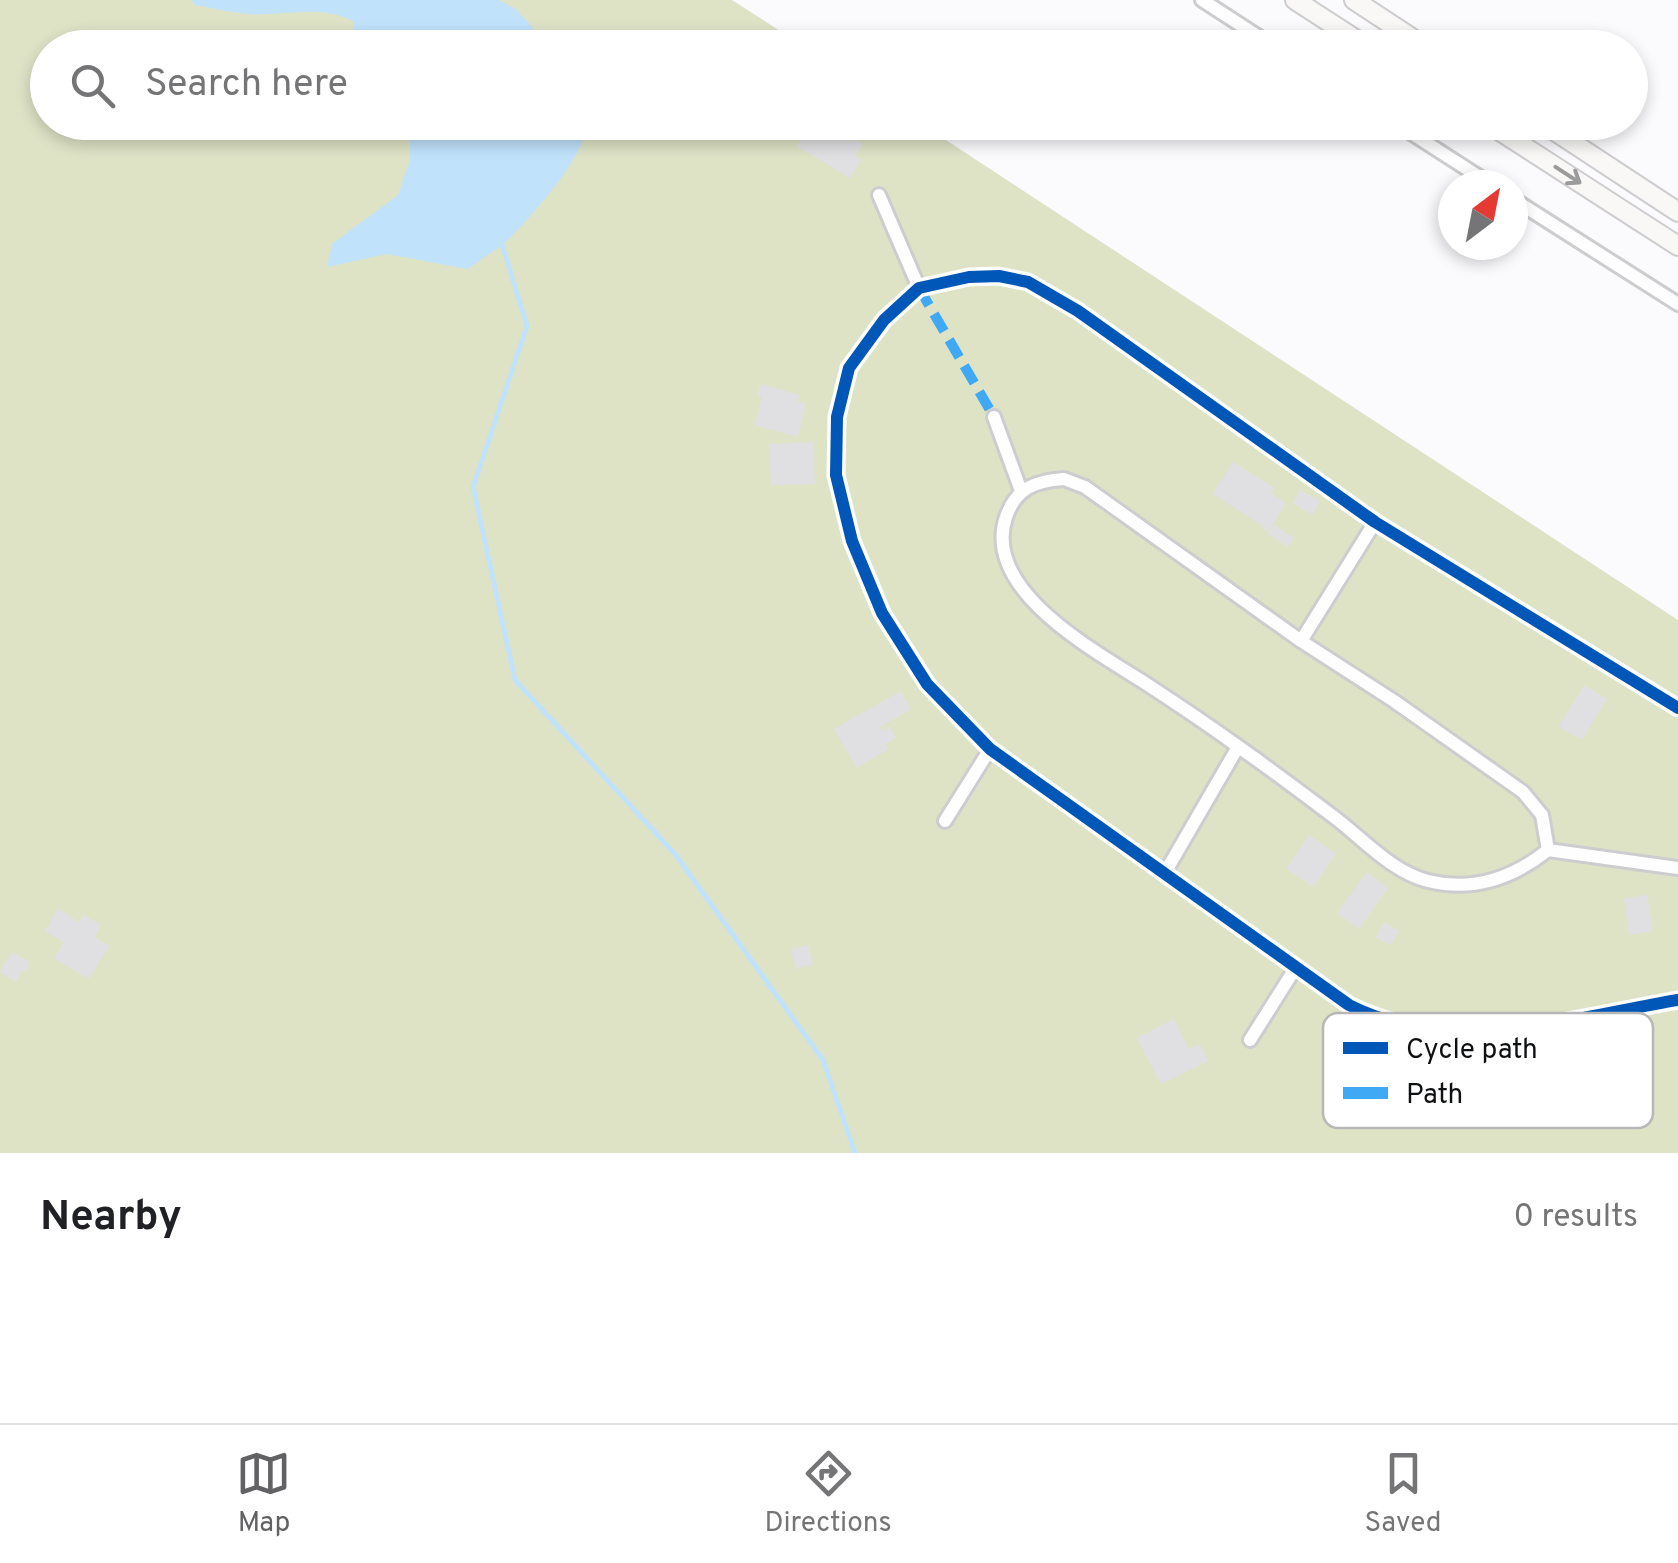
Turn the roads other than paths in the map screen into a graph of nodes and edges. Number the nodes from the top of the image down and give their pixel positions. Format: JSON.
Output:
{"nodes":[{"id":1,"x":1202,"y":0,"type":"edge"},
{"id":2,"x":1296,"y":0,"type":"edge"},
{"id":3,"x":1354,"y":0,"type":"edge"},
{"id":4,"x":1248,"y":30,"type":"edge"},
{"id":5,"x":1342,"y":30,"type":"edge"},
{"id":6,"x":1399,"y":30,"type":"edge"},
{"id":7,"x":1422,"y":140,"type":"edge"},
{"id":8,"x":1514,"y":140,"type":"edge"},
{"id":9,"x":1568,"y":140,"type":"edge"},
{"id":10,"x":1469,"y":170,"type":"edge"},
{"id":11,"x":879,"y":195,"type":"dead end"},
{"id":12,"x":1528,"y":209,"type":"edge"},
{"id":13,"x":1678,"y":212,"type":"edge"},
{"id":14,"x":1678,"y":246,"type":"edge"},
{"id":15,"x":919,"y":288,"type":"junction"},
{"id":16,"x":1678,"y":304,"type":"edge"},
{"id":17,"x":994,"y":417,"type":"dead end"},
{"id":18,"x":1020,"y":491,"type":"junction"},
{"id":19,"x":1375,"y":522,"type":"junction"},
{"id":20,"x":1301,"y":641,"type":"junction"},
{"id":21,"x":1678,"y":708,"type":"edge"},
{"id":22,"x":1238,"y":746,"type":"junction"},
{"id":23,"x":990,"y":749,"type":"junction"},
{"id":24,"x":945,"y":821,"type":"dead end"},
{"id":25,"x":1548,"y":850,"type":"junction"},
{"id":26,"x":1678,"y":868,"type":"edge"},
{"id":27,"x":1166,"y":871,"type":"junction"},
{"id":28,"x":1296,"y":967,"type":"junction"},
{"id":29,"x":1678,"y":1000,"type":"edge"},
{"id":30,"x":1366,"y":1013,"type":"edge"},
{"id":31,"x":1601,"y":1013,"type":"edge"},
{"id":32,"x":1250,"y":1040,"type":"dead end"}],
"edges":[{"from":1,"to":4,"type":"street"},
{"from":2,"to":5,"type":"main road"},
{"from":3,"to":6,"type":"main road"},
{"from":7,"to":10,"type":"street"},
{"from":8,"to":14,"type":"main road","one_way":true},
{"from":9,"to":13,"type":"main road"},
{"from":11,"to":15,"type":"street"},
{"from":12,"to":16,"type":"street"},
{"from":15,"to":19,"type":"street"},
{"from":15,"to":23,"type":"street"},
{"from":17,"to":18,"type":"street"},
{"from":18,"to":20,"type":"street"},
{"from":18,"to":22,"type":"street"},
{"from":19,"to":20,"type":"street"},
{"from":19,"to":21,"type":"street"},
{"from":20,"to":25,"type":"street"},
{"from":22,"to":25,"type":"street"},
{"from":22,"to":27,"type":"street"},
{"from":23,"to":24,"type":"street"},
{"from":23,"to":27,"type":"street"},
{"from":25,"to":26,"type":"street"},
{"from":27,"to":28,"type":"street"},
{"from":28,"to":30,"type":"street"},
{"from":28,"to":32,"type":"street"},
{"from":29,"to":31,"type":"street"}]}
